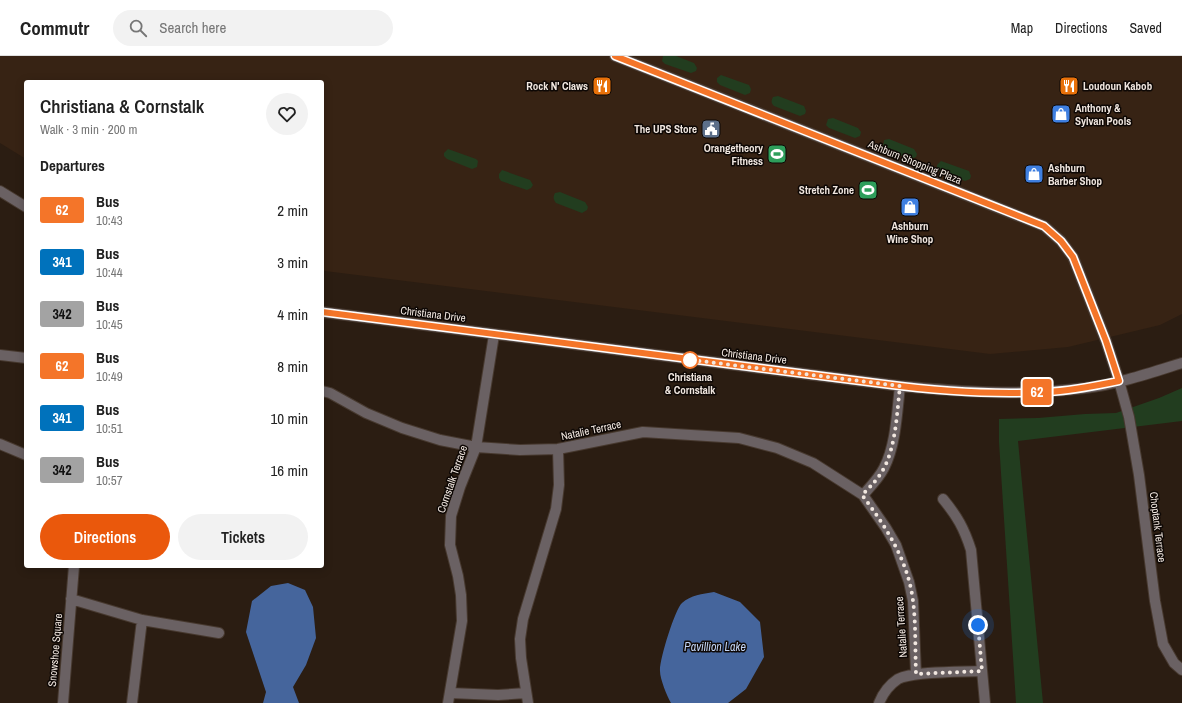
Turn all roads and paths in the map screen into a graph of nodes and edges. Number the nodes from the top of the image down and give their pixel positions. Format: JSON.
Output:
{"nodes":[{"id":1,"x":615,"y":56,"type":"edge"},
{"id":2,"x":0,"y":191,"type":"edge"},
{"id":3,"x":24,"y":206,"type":"edge"},
{"id":4,"x":324,"y":312,"type":"edge"},
{"id":5,"x":494,"y":334,"type":"junction"},
{"id":6,"x":0,"y":355,"type":"edge"},
{"id":7,"x":24,"y":358,"type":"edge"},
{"id":8,"x":1182,"y":363,"type":"edge"},
{"id":9,"x":1119,"y":381,"type":"junction"},
{"id":10,"x":900,"y":386,"type":"junction"},
{"id":11,"x":324,"y":392,"type":"edge"},
{"id":12,"x":0,"y":444,"type":"edge"},
{"id":13,"x":476,"y":447,"type":"junction"},
{"id":14,"x":558,"y":449,"type":"junction"},
{"id":15,"x":24,"y":454,"type":"edge"},
{"id":16,"x":862,"y":495,"type":"junction"},
{"id":17,"x":943,"y":499,"type":"dead end"},
{"id":18,"x":74,"y":568,"type":"edge"},
{"id":19,"x":71,"y":599,"type":"junction"},
{"id":20,"x":142,"y":620,"type":"junction"},
{"id":21,"x":219,"y":633,"type":"dead end"},
{"id":22,"x":1182,"y":670,"type":"edge"},
{"id":23,"x":982,"y":671,"type":"junction"},
{"id":24,"x":916,"y":674,"type":"junction"},
{"id":25,"x":449,"y":698,"type":"edge"},
{"id":26,"x":527,"y":698,"type":"edge"},
{"id":27,"x":63,"y":703,"type":"edge"},
{"id":28,"x":132,"y":703,"type":"edge"},
{"id":29,"x":879,"y":703,"type":"edge"},
{"id":30,"x":985,"y":703,"type":"edge"}],
"edges":[{"from":1,"to":9,"type":"street","name":"Ashburn Shopping Plaza"},
{"from":2,"to":3,"type":"street"},
{"from":4,"to":5,"type":"street","name":"Christiana Drive"},
{"from":5,"to":10,"type":"street","name":"Christiana Drive"},
{"from":5,"to":13,"type":"street","name":"Cornstalk Terrace"},
{"from":6,"to":7,"type":"street"},
{"from":8,"to":9,"type":"street","name":"Christiana Drive"},
{"from":9,"to":10,"type":"street","name":"Christiana Drive"},
{"from":9,"to":22,"type":"street","name":"Choptank Terrace"},
{"from":10,"to":16,"type":"street"},
{"from":11,"to":13,"type":"street","name":"Natalie Terrace"},
{"from":12,"to":15,"type":"street"},
{"from":13,"to":14,"type":"street","name":"Natalie Terrace"},
{"from":13,"to":25,"type":"street","name":"Cornstalk Terrace"},
{"from":14,"to":16,"type":"street","name":"Natalie Terrace"},
{"from":14,"to":26,"type":"street"},
{"from":16,"to":24,"type":"street","name":"Natalie Terrace"},
{"from":17,"to":23,"type":"street"},
{"from":18,"to":19,"type":"street","name":"Snowshoe Square"},
{"from":19,"to":20,"type":"street","name":"Snowshoe Square"},
{"from":19,"to":27,"type":"street","name":"Snowshoe Square"},
{"from":20,"to":21,"type":"street","name":"Snowshoe Square"},
{"from":20,"to":28,"type":"street"},
{"from":23,"to":24,"type":"street"},
{"from":23,"to":30,"type":"street"},
{"from":24,"to":29,"type":"street"},
{"from":25,"to":26,"type":"street"}]}
